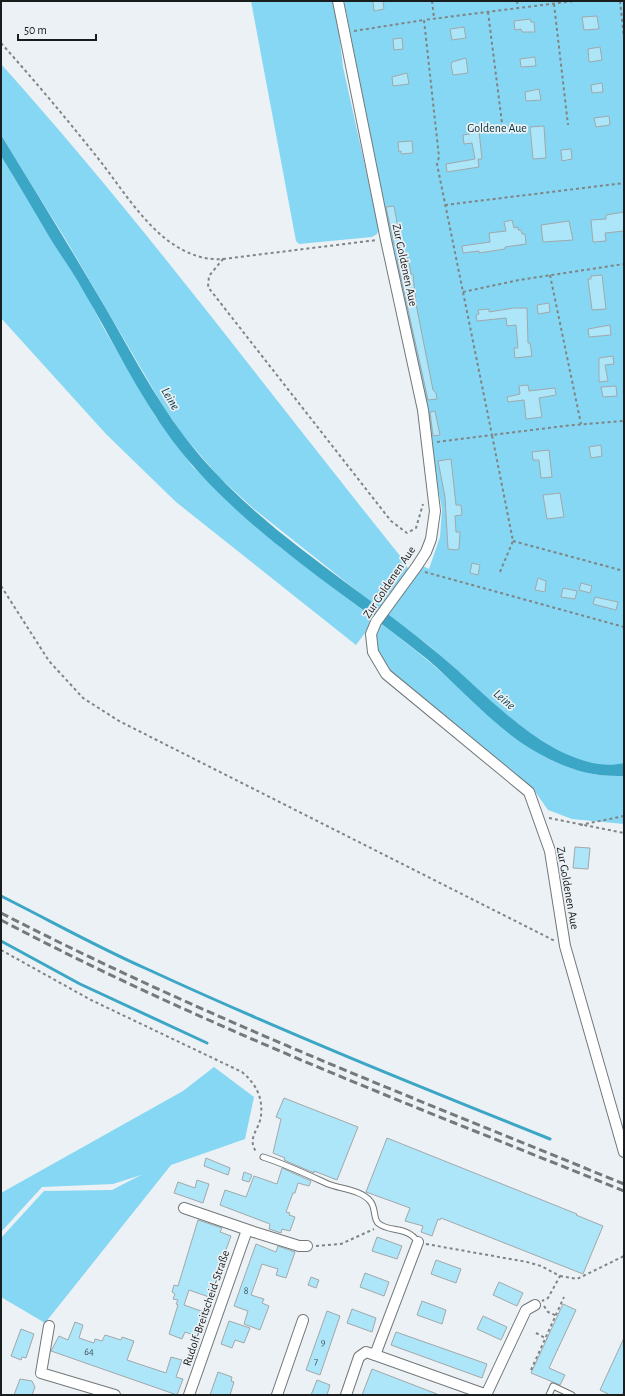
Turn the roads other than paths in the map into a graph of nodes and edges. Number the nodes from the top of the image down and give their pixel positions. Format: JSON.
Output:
{"nodes":[{"id":1,"x":338,"y":1,"type":"edge"},
{"id":2,"x":624,"y":1152,"type":"edge"},
{"id":3,"x":262,"y":1157,"type":"road end"},
{"id":4,"x":184,"y":1208,"type":"dead end"},
{"id":5,"x":246,"y":1230,"type":"junction"},
{"id":6,"x":418,"y":1242,"type":"joint"},
{"id":7,"x":307,"y":1246,"type":"road end"},
{"id":8,"x":538,"y":1303,"type":"road end"},
{"id":9,"x":303,"y":1320,"type":"dead end"},
{"id":10,"x":49,"y":1326,"type":"dead end"},
{"id":11,"x":375,"y":1355,"type":"junction"},
{"id":12,"x":468,"y":1392,"type":"edge"},
{"id":13,"x":115,"y":1395,"type":"edge"},
{"id":14,"x":189,"y":1395,"type":"edge"},
{"id":15,"x":277,"y":1395,"type":"edge"},
{"id":16,"x":346,"y":1395,"type":"edge"},
{"id":17,"x":486,"y":1395,"type":"edge"},
{"id":18,"x":550,"y":1395,"type":"edge"},
{"id":19,"x":572,"y":1395,"type":"edge"}],
"edges":[{"from":1,"to":2,"type":"street","name":"Zur Goldenen Aue"},
{"from":3,"to":6,"type":"lane"},
{"from":4,"to":5,"type":"street"},
{"from":5,"to":7,"type":"street"},
{"from":5,"to":14,"type":"street","name":"Rudolf-Breitscheid-Straße"},
{"from":6,"to":11,"type":"street"},
{"from":8,"to":17,"type":"street"},
{"from":9,"to":15,"type":"street"},
{"from":10,"to":13,"type":"street"},
{"from":11,"to":12,"type":"street"},
{"from":11,"to":16,"type":"street"},
{"from":12,"to":17,"type":"street"},
{"from":18,"to":19,"type":"lane"}]}
